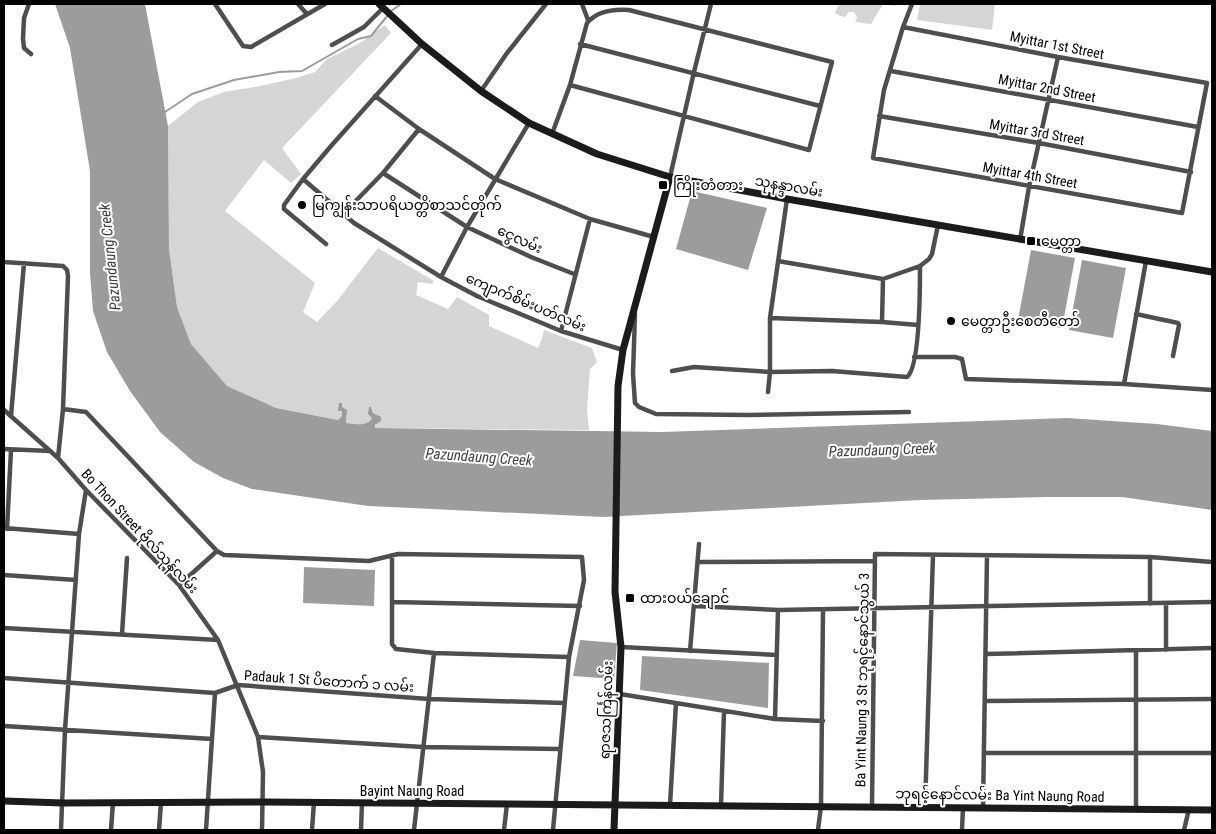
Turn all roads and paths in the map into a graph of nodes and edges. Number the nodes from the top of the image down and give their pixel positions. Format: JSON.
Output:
{"nodes":[{"id":1,"x":29,"y":4,"type":"edge"},
{"id":2,"x":215,"y":4,"type":"edge"},
{"id":3,"x":298,"y":4,"type":"edge"},
{"id":4,"x":324,"y":4,"type":"edge"},
{"id":5,"x":546,"y":4,"type":"edge"},
{"id":6,"x":582,"y":4,"type":"edge"},
{"id":7,"x":711,"y":4,"type":"edge"},
{"id":8,"x":912,"y":4,"type":"edge"},
{"id":9,"x":382,"y":7,"type":"edge"},
{"id":10,"x":307,"y":14,"type":"junction"},
{"id":11,"x":588,"y":20,"type":"junction"},
{"id":12,"x":903,"y":27,"type":"junction"},
{"id":13,"x":706,"y":30,"type":"junction"},
{"id":14,"x":332,"y":44,"type":"dead end"},
{"id":15,"x":422,"y":44,"type":"junction"},
{"id":16,"x":580,"y":44,"type":"junction"},
{"id":17,"x":31,"y":54,"type":"dead end"},
{"id":18,"x":1058,"y":57,"type":"junction"},
{"id":19,"x":891,"y":71,"type":"junction"},
{"id":20,"x":694,"y":72,"type":"junction"},
{"id":21,"x":570,"y":85,"type":"junction"},
{"id":22,"x":481,"y":91,"type":"junction"},
{"id":23,"x":375,"y":96,"type":"junction"},
{"id":24,"x":1049,"y":100,"type":"junction"},
{"id":25,"x":820,"y":106,"type":"junction"},
{"id":26,"x":684,"y":115,"type":"junction"},
{"id":27,"x":880,"y":116,"type":"junction"},
{"id":28,"x":529,"y":123,"type":"junction"},
{"id":29,"x":1198,"y":128,"type":"junction"},
{"id":30,"x":419,"y":129,"type":"junction"},
{"id":31,"x":552,"y":134,"type":"junction"},
{"id":32,"x":1039,"y":143,"type":"junction"},
{"id":33,"x":1191,"y":172,"type":"junction"},
{"id":34,"x":383,"y":173,"type":"junction"},
{"id":35,"x":670,"y":176,"type":"junction"},
{"id":36,"x":303,"y":179,"type":"junction"},
{"id":37,"x":495,"y":179,"type":"junction"},
{"id":38,"x":1029,"y":187,"type":"junction"},
{"id":39,"x":787,"y":199,"type":"junction"},
{"id":40,"x":343,"y":214,"type":"junction"},
{"id":41,"x":590,"y":219,"type":"junction"},
{"id":42,"x":938,"y":225,"type":"junction"},
{"id":43,"x":467,"y":227,"type":"junction"},
{"id":44,"x":654,"y":237,"type":"junction"},
{"id":45,"x":1020,"y":240,"type":"junction"},
{"id":46,"x":326,"y":244,"type":"dead end"},
{"id":47,"x":778,"y":261,"type":"junction"},
{"id":48,"x":1146,"y":261,"type":"junction"},
{"id":49,"x":4,"y":262,"type":"edge"},
{"id":50,"x":24,"y":263,"type":"junction"},
{"id":51,"x":920,"y":266,"type":"junction"},
{"id":52,"x":1212,"y":272,"type":"edge"},
{"id":53,"x":574,"y":274,"type":"junction"},
{"id":54,"x":441,"y":277,"type":"junction"},
{"id":55,"x":883,"y":279,"type":"junction"},
{"id":56,"x":636,"y":305,"type":"junction"},
{"id":57,"x":1136,"y":314,"type":"junction"},
{"id":58,"x":770,"y":318,"type":"junction"},
{"id":59,"x":882,"y":322,"type":"junction"},
{"id":60,"x":918,"y":325,"type":"junction"},
{"id":61,"x":561,"y":331,"type":"junction"},
{"id":62,"x":623,"y":352,"type":"junction"},
{"id":63,"x":1173,"y":356,"type":"dead end"},
{"id":64,"x":914,"y":357,"type":"junction"},
{"id":65,"x":672,"y":370,"type":"dead end"},
{"id":66,"x":770,"y":372,"type":"junction"},
{"id":67,"x":1124,"y":384,"type":"junction"},
{"id":68,"x":1212,"y":390,"type":"edge"},
{"id":69,"x":768,"y":392,"type":"dead end"},
{"id":70,"x":64,"y":409,"type":"junction"},
{"id":71,"x":4,"y":410,"type":"edge"},
{"id":72,"x":909,"y":412,"type":"dead end"},
{"id":73,"x":11,"y":416,"type":"junction"},
{"id":74,"x":4,"y":449,"type":"edge"},
{"id":75,"x":12,"y":450,"type":"junction"},
{"id":76,"x":50,"y":451,"type":"junction"},
{"id":77,"x":58,"y":458,"type":"junction"},
{"id":78,"x":86,"y":490,"type":"junction"},
{"id":79,"x":5,"y":529,"type":"edge"},
{"id":80,"x":79,"y":534,"type":"junction"},
{"id":81,"x":699,"y":544,"type":"dead end"},
{"id":82,"x":217,"y":551,"type":"junction"},
{"id":83,"x":933,"y":555,"type":"junction"},
{"id":84,"x":392,"y":556,"type":"junction"},
{"id":85,"x":987,"y":556,"type":"junction"},
{"id":86,"x":1150,"y":557,"type":"junction"},
{"id":87,"x":127,"y":558,"type":"dead end"},
{"id":88,"x":875,"y":561,"type":"junction"},
{"id":89,"x":698,"y":562,"type":"junction"},
{"id":90,"x":1212,"y":562,"type":"edge"},
{"id":91,"x":4,"y":575,"type":"edge"},
{"id":92,"x":76,"y":580,"type":"junction"},
{"id":93,"x":179,"y":585,"type":"junction"},
{"id":94,"x":392,"y":602,"type":"junction"},
{"id":95,"x":1212,"y":602,"type":"edge"},
{"id":96,"x":1150,"y":604,"type":"junction"},
{"id":97,"x":1166,"y":604,"type":"junction"},
{"id":98,"x":580,"y":606,"type":"junction"},
{"id":99,"x":694,"y":606,"type":"junction"},
{"id":100,"x":931,"y":607,"type":"junction"},
{"id":101,"x":874,"y":608,"type":"junction"},
{"id":102,"x":986,"y":608,"type":"junction"},
{"id":103,"x":778,"y":610,"type":"junction"},
{"id":104,"x":823,"y":610,"type":"junction"},
{"id":105,"x":4,"y":628,"type":"edge"},
{"id":106,"x":73,"y":632,"type":"junction"},
{"id":107,"x":122,"y":634,"type":"junction"},
{"id":108,"x":218,"y":640,"type":"junction"},
{"id":109,"x":621,"y":647,"type":"junction"},
{"id":110,"x":1212,"y":648,"type":"edge"},
{"id":111,"x":1166,"y":650,"type":"junction"},
{"id":112,"x":690,"y":651,"type":"junction"},
{"id":113,"x":1136,"y":651,"type":"junction"},
{"id":114,"x":434,"y":652,"type":"junction"},
{"id":115,"x":986,"y":654,"type":"junction"},
{"id":116,"x":777,"y":655,"type":"junction"},
{"id":117,"x":569,"y":656,"type":"junction"},
{"id":118,"x":4,"y":678,"type":"edge"},
{"id":119,"x":69,"y":683,"type":"junction"},
{"id":120,"x":238,"y":685,"type":"junction"},
{"id":121,"x":216,"y":693,"type":"junction"},
{"id":122,"x":620,"y":694,"type":"junction"},
{"id":123,"x":429,"y":699,"type":"junction"},
{"id":124,"x":1212,"y":699,"type":"edge"},
{"id":125,"x":1136,"y":700,"type":"junction"},
{"id":126,"x":985,"y":701,"type":"junction"},
{"id":127,"x":564,"y":703,"type":"junction"},
{"id":128,"x":676,"y":703,"type":"junction"},
{"id":129,"x":724,"y":711,"type":"junction"},
{"id":130,"x":775,"y":719,"type":"junction"},
{"id":131,"x":823,"y":721,"type":"junction"},
{"id":132,"x":4,"y":726,"type":"edge"},
{"id":133,"x":65,"y":730,"type":"junction"},
{"id":134,"x":258,"y":738,"type":"junction"},
{"id":135,"x":212,"y":739,"type":"junction"},
{"id":136,"x":423,"y":746,"type":"junction"},
{"id":137,"x":560,"y":749,"type":"junction"},
{"id":138,"x":984,"y":753,"type":"junction"},
{"id":139,"x":1136,"y":753,"type":"junction"},
{"id":140,"x":1212,"y":753,"type":"edge"},
{"id":141,"x":4,"y":801,"type":"edge"},
{"id":142,"x":113,"y":802,"type":"junction"},
{"id":143,"x":161,"y":802,"type":"junction"},
{"id":144,"x":263,"y":802,"type":"junction"},
{"id":145,"x":314,"y":802,"type":"junction"},
{"id":146,"x":63,"y":803,"type":"junction"},
{"id":147,"x":209,"y":803,"type":"junction"},
{"id":148,"x":362,"y":803,"type":"junction"},
{"id":149,"x":416,"y":803,"type":"junction"},
{"id":150,"x":507,"y":804,"type":"junction"},
{"id":151,"x":555,"y":804,"type":"junction"},
{"id":152,"x":615,"y":805,"type":"junction"},
{"id":153,"x":670,"y":805,"type":"junction"},
{"id":154,"x":721,"y":806,"type":"junction"},
{"id":155,"x":821,"y":806,"type":"junction"},
{"id":156,"x":872,"y":806,"type":"junction"},
{"id":157,"x":925,"y":807,"type":"junction"},
{"id":158,"x":963,"y":807,"type":"junction"},
{"id":159,"x":983,"y":807,"type":"junction"},
{"id":160,"x":1136,"y":809,"type":"junction"},
{"id":161,"x":1188,"y":810,"type":"junction"},
{"id":162,"x":1212,"y":810,"type":"edge"},
{"id":163,"x":61,"y":830,"type":"edge"},
{"id":164,"x":111,"y":830,"type":"edge"},
{"id":165,"x":159,"y":830,"type":"edge"},
{"id":166,"x":206,"y":830,"type":"edge"},
{"id":167,"x":262,"y":830,"type":"edge"},
{"id":168,"x":312,"y":830,"type":"edge"},
{"id":169,"x":361,"y":830,"type":"edge"},
{"id":170,"x":414,"y":830,"type":"edge"},
{"id":171,"x":504,"y":830,"type":"edge"},
{"id":172,"x":553,"y":830,"type":"edge"},
{"id":173,"x":614,"y":830,"type":"edge"},
{"id":174,"x":818,"y":830,"type":"edge"},
{"id":175,"x":962,"y":830,"type":"edge"},
{"id":176,"x":1184,"y":830,"type":"edge"}],
"edges":[{"from":1,"to":17,"type":"street"},
{"from":2,"to":10,"type":"street"},
{"from":3,"to":10,"type":"street"},
{"from":4,"to":10,"type":"street"},
{"from":5,"to":22,"type":"street"},
{"from":6,"to":11,"type":"street"},
{"from":7,"to":13,"type":"street"},
{"from":8,"to":12,"type":"street"},
{"from":9,"to":14,"type":"street"},
{"from":9,"to":15,"type":"main road","name":"သုနန္ဒာလမ်း"},
{"from":11,"to":13,"type":"street"},
{"from":11,"to":16,"type":"street"},
{"from":12,"to":18,"type":"street","name":"Myittar 1st Street"},
{"from":12,"to":19,"type":"street"},
{"from":13,"to":20,"type":"street"},
{"from":13,"to":25,"type":"street"},
{"from":15,"to":22,"type":"main road","name":"သုနန္ဒာလမ်း"},
{"from":15,"to":23,"type":"street"},
{"from":16,"to":20,"type":"street"},
{"from":16,"to":21,"type":"street"},
{"from":18,"to":24,"type":"street"},
{"from":18,"to":29,"type":"street","name":"Myittar 1st Street"},
{"from":19,"to":24,"type":"street","name":"Myittar 2nd Street"},
{"from":19,"to":27,"type":"street"},
{"from":20,"to":25,"type":"street"},
{"from":20,"to":26,"type":"street"},
{"from":21,"to":26,"type":"street"},
{"from":21,"to":31,"type":"street"},
{"from":22,"to":28,"type":"main road","name":"သုနန္ဒာလမ်း"},
{"from":23,"to":30,"type":"street"},
{"from":23,"to":36,"type":"street"},
{"from":24,"to":29,"type":"street","name":"Myittar 2nd Street"},
{"from":24,"to":32,"type":"street"},
{"from":25,"to":26,"type":"street"},
{"from":26,"to":35,"type":"street"},
{"from":27,"to":32,"type":"street","name":"Myittar 3rd Street"},
{"from":27,"to":38,"type":"street","name":"Myittar 4th Street"},
{"from":28,"to":31,"type":"main road","name":"သုနန္ဒာလမ်း"},
{"from":28,"to":37,"type":"street"},
{"from":29,"to":33,"type":"street"},
{"from":30,"to":34,"type":"street"},
{"from":30,"to":37,"type":"street"},
{"from":31,"to":35,"type":"main road","name":"သုနန္ဒာလမ်း"},
{"from":32,"to":33,"type":"street","name":"Myittar 3rd Street"},
{"from":32,"to":38,"type":"street"},
{"from":33,"to":38,"type":"street","name":"Myittar 4th Street"},
{"from":34,"to":40,"type":"street"},
{"from":34,"to":43,"type":"street","name":"ငွေလမ်း"},
{"from":35,"to":39,"type":"main road","name":"သုနန္ဒာလမ်း"},
{"from":35,"to":44,"type":"main road"},
{"from":36,"to":40,"type":"street","name":"ကျောက်စိမ်းပတ်လမ်း"},
{"from":36,"to":46,"type":"street"},
{"from":37,"to":41,"type":"street"},
{"from":37,"to":43,"type":"street"},
{"from":38,"to":45,"type":"street"},
{"from":39,"to":42,"type":"main road","name":"သုနန္ဒာလမ်း"},
{"from":39,"to":47,"type":"street"},
{"from":40,"to":54,"type":"street","name":"ကျောက်စိမ်းပတ်လမ်း"},
{"from":41,"to":44,"type":"street"},
{"from":41,"to":53,"type":"street"},
{"from":42,"to":45,"type":"main road","name":"သုနန္ဒာလမ်း"},
{"from":42,"to":51,"type":"street"},
{"from":43,"to":53,"type":"street","name":"ငွေလမ်း"},
{"from":43,"to":54,"type":"street"},
{"from":44,"to":56,"type":"main road"},
{"from":45,"to":48,"type":"main road","name":"သုနန္ဒာလမ်း"},
{"from":47,"to":55,"type":"street"},
{"from":47,"to":58,"type":"street"},
{"from":48,"to":52,"type":"main road","name":"သုနန္ဒာလမ်း"},
{"from":48,"to":57,"type":"street"},
{"from":49,"to":50,"type":"street"},
{"from":50,"to":70,"type":"street"},
{"from":50,"to":73,"type":"street"},
{"from":51,"to":55,"type":"street"},
{"from":51,"to":60,"type":"street"},
{"from":53,"to":61,"type":"street"},
{"from":54,"to":61,"type":"street","name":"ကျောက်စိမ်းပတ်လမ်း"},
{"from":55,"to":59,"type":"street"},
{"from":56,"to":62,"type":"main road"},
{"from":56,"to":72,"type":"street"},
{"from":57,"to":63,"type":"street"},
{"from":57,"to":67,"type":"street"},
{"from":58,"to":59,"type":"street"},
{"from":58,"to":66,"type":"street"},
{"from":59,"to":60,"type":"street"},
{"from":60,"to":64,"type":"street"},
{"from":61,"to":62,"type":"street","name":"ကျောက်စိမ်းပတ်လမ်း"},
{"from":62,"to":109,"type":"main road","name":"ရာဇသင်္ကြန်လမ်း"},
{"from":64,"to":66,"type":"street"},
{"from":64,"to":67,"type":"street"},
{"from":65,"to":66,"type":"street"},
{"from":66,"to":69,"type":"street"},
{"from":67,"to":68,"type":"street"},
{"from":70,"to":77,"type":"street"},
{"from":70,"to":82,"type":"street"},
{"from":71,"to":73,"type":"street","name":"Bo Thon Street ဗိုလ်သုန်လမ်း"},
{"from":73,"to":76,"type":"street","name":"Bo Thon Street ဗိုလ်သုန်လမ်း"},
{"from":74,"to":75,"type":"street"},
{"from":75,"to":76,"type":"street"},
{"from":75,"to":79,"type":"street"},
{"from":76,"to":77,"type":"street","name":"Bo Thon Street ဗိုလ်သုန်လမ်း"},
{"from":77,"to":78,"type":"street","name":"Bo Thon Street ဗိုလ်သုန်လမ်း"},
{"from":78,"to":80,"type":"street"},
{"from":78,"to":93,"type":"street","name":"Bo Thon Street ဗိုလ်သုန်လမ်း"},
{"from":79,"to":80,"type":"street"},
{"from":80,"to":92,"type":"street"},
{"from":81,"to":89,"type":"street"},
{"from":82,"to":84,"type":"street"},
{"from":82,"to":93,"type":"street"},
{"from":83,"to":85,"type":"street"},
{"from":83,"to":88,"type":"street","name":"Ba Yint Naung 3 St ဘုရင့်နောင်သွယ် 3"},
{"from":83,"to":100,"type":"street"},
{"from":84,"to":94,"type":"street"},
{"from":84,"to":98,"type":"street"},
{"from":85,"to":86,"type":"street"},
{"from":85,"to":102,"type":"street"},
{"from":86,"to":90,"type":"street"},
{"from":86,"to":96,"type":"street"},
{"from":87,"to":107,"type":"street"},
{"from":88,"to":89,"type":"street"},
{"from":88,"to":101,"type":"street","name":"Ba Yint Naung 3 St ဘုရင့်နောင်သွယ် 3"},
{"from":89,"to":99,"type":"street"},
{"from":91,"to":92,"type":"street"},
{"from":92,"to":106,"type":"street"},
{"from":93,"to":108,"type":"street","name":"Bo Thon Street ဗိုလ်သုန်လမ်း"},
{"from":94,"to":98,"type":"street"},
{"from":94,"to":114,"type":"street"},
{"from":95,"to":97,"type":"street"},
{"from":96,"to":97,"type":"street"},
{"from":96,"to":102,"type":"street"},
{"from":97,"to":111,"type":"street"},
{"from":98,"to":117,"type":"street"},
{"from":99,"to":103,"type":"street"},
{"from":99,"to":112,"type":"street"},
{"from":100,"to":101,"type":"street"},
{"from":100,"to":102,"type":"street"},
{"from":100,"to":157,"type":"street"},
{"from":101,"to":104,"type":"street"},
{"from":101,"to":156,"type":"street","name":"Ba Yint Naung 3 St ဘုရင့်နောင်သွယ် 3"},
{"from":102,"to":115,"type":"street"},
{"from":103,"to":104,"type":"street"},
{"from":103,"to":116,"type":"street"},
{"from":104,"to":131,"type":"street"},
{"from":105,"to":106,"type":"street"},
{"from":106,"to":107,"type":"street"},
{"from":106,"to":119,"type":"street"},
{"from":107,"to":108,"type":"street"},
{"from":108,"to":120,"type":"street","name":"Bo Thon Street ဗိုလ်သုန်လမ်း"},
{"from":109,"to":112,"type":"street"},
{"from":109,"to":122,"type":"main road","name":"ရာဇသင်္ကြန်လမ်း"},
{"from":110,"to":111,"type":"street"},
{"from":111,"to":113,"type":"street"},
{"from":112,"to":116,"type":"street"},
{"from":113,"to":115,"type":"street"},
{"from":113,"to":125,"type":"street"},
{"from":114,"to":117,"type":"street"},
{"from":114,"to":123,"type":"street"},
{"from":115,"to":126,"type":"street"},
{"from":116,"to":130,"type":"street"},
{"from":117,"to":127,"type":"street"},
{"from":118,"to":119,"type":"street","name":"Padauk 1 St ပိတောက် ၁ လမ်း"},
{"from":119,"to":121,"type":"street","name":"Padauk 1 St ပိတောက် ၁ လမ်း"},
{"from":119,"to":133,"type":"street"},
{"from":120,"to":121,"type":"street","name":"Padauk 1 St ပိတောက် ၁ လမ်း"},
{"from":120,"to":123,"type":"street","name":"Padauk 1 St ပိတောက် ၁ လမ်း"},
{"from":120,"to":134,"type":"street","name":"Bo Thon Street ဗိုလ်သုန်လမ်း"},
{"from":121,"to":135,"type":"street"},
{"from":122,"to":128,"type":"street"},
{"from":122,"to":152,"type":"main road","name":"ရာဇသင်္ကြန်လမ်း"},
{"from":123,"to":127,"type":"street","name":"Padauk 1 St ပိတောက် ၁ လမ်း"},
{"from":123,"to":136,"type":"street"},
{"from":124,"to":125,"type":"street"},
{"from":125,"to":126,"type":"street"},
{"from":125,"to":139,"type":"street"},
{"from":126,"to":138,"type":"street"},
{"from":127,"to":137,"type":"street"},
{"from":128,"to":129,"type":"street"},
{"from":128,"to":153,"type":"street"},
{"from":129,"to":130,"type":"street"},
{"from":129,"to":154,"type":"street"},
{"from":130,"to":131,"type":"street"},
{"from":131,"to":155,"type":"street"},
{"from":132,"to":133,"type":"street"},
{"from":133,"to":135,"type":"street"},
{"from":133,"to":146,"type":"street"},
{"from":134,"to":136,"type":"street"},
{"from":134,"to":144,"type":"street","name":"Bo Thon Street ဗိုလ်သုန်လမ်း"},
{"from":135,"to":147,"type":"street"},
{"from":136,"to":137,"type":"street"},
{"from":136,"to":149,"type":"street"},
{"from":137,"to":151,"type":"street"},
{"from":138,"to":139,"type":"street"},
{"from":138,"to":159,"type":"street"},
{"from":139,"to":140,"type":"street"},
{"from":139,"to":160,"type":"street"},
{"from":141,"to":146,"type":"main road","name":"Bayint Naung Road"},
{"from":142,"to":143,"type":"main road","name":"Bayint Naung Road"},
{"from":142,"to":146,"type":"main road","name":"Bayint Naung Road"},
{"from":142,"to":164,"type":"street"},
{"from":143,"to":147,"type":"main road","name":"Bayint Naung Road"},
{"from":143,"to":165,"type":"street"},
{"from":144,"to":145,"type":"main road","name":"Bayint Naung Road"},
{"from":144,"to":147,"type":"main road","name":"Bayint Naung Road"},
{"from":144,"to":167,"type":"street","name":"Bo Thon Street ဗိုလ်သုန်လမ်း"},
{"from":145,"to":148,"type":"main road","name":"Bayint Naung Road"},
{"from":145,"to":168,"type":"street"},
{"from":146,"to":163,"type":"street"},
{"from":147,"to":166,"type":"street"},
{"from":148,"to":149,"type":"main road","name":"Bayint Naung Road"},
{"from":148,"to":169,"type":"street"},
{"from":149,"to":150,"type":"main road","name":"Bayint Naung Road"},
{"from":149,"to":170,"type":"street"},
{"from":150,"to":151,"type":"main road","name":"Bayint Naung Road"},
{"from":150,"to":171,"type":"street"},
{"from":151,"to":152,"type":"main road","name":"Bayint Naung Road"},
{"from":151,"to":172,"type":"street"},
{"from":152,"to":153,"type":"main road","name":"Bayint Naung Road"},
{"from":152,"to":173,"type":"main road","name":"ရာဇသင်္ကြန်လမ်း"},
{"from":153,"to":154,"type":"main road","name":"Bayint Naung Road"},
{"from":154,"to":155,"type":"main road","name":"Bayint Naung Road"},
{"from":155,"to":156,"type":"main road","name":"ဘုရင့်နောင်လမ်း Ba Yint Naung Road"},
{"from":155,"to":174,"type":"street"},
{"from":156,"to":157,"type":"main road","name":"ဘုရင့်နောင်လမ်း Ba Yint Naung Road"},
{"from":157,"to":158,"type":"main road","name":"ဘုရင့်နောင်လမ်း Ba Yint Naung Road"},
{"from":158,"to":159,"type":"main road","name":"ဘုရင့်နောင်လမ်း Ba Yint Naung Road"},
{"from":158,"to":175,"type":"street"},
{"from":159,"to":160,"type":"main road","name":"ဘုရင့်နောင်လမ်း Ba Yint Naung Road"},
{"from":160,"to":161,"type":"main road","name":"ဘုရင့်နောင်လမ်း Ba Yint Naung Road"},
{"from":161,"to":162,"type":"main road","name":"ဘုရင့်နောင်လမ်း Ba Yint Naung Road"},
{"from":161,"to":176,"type":"street"}]}
